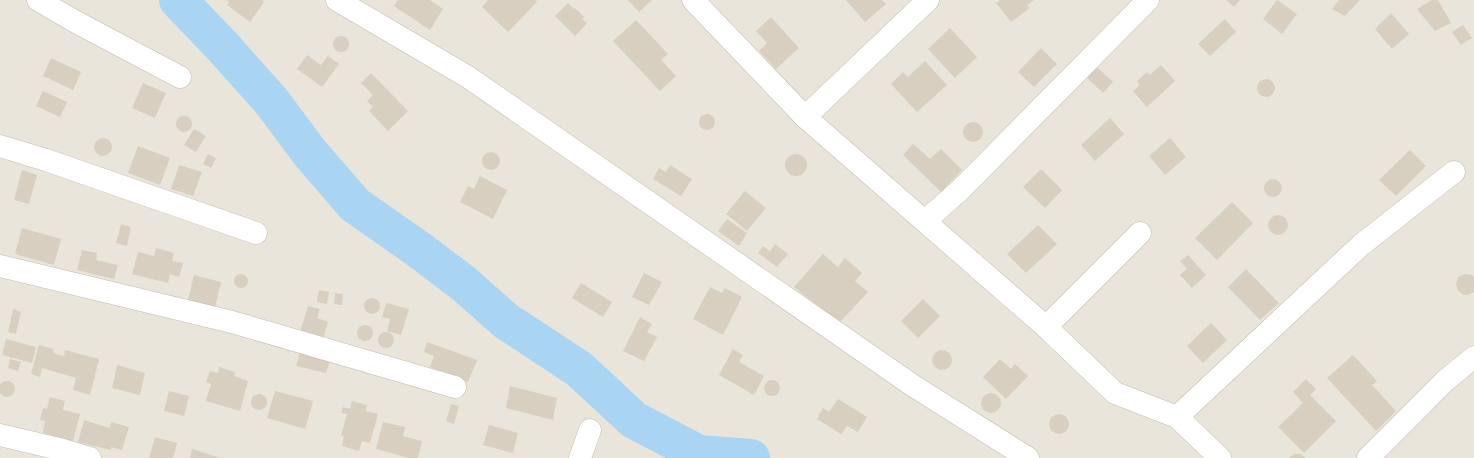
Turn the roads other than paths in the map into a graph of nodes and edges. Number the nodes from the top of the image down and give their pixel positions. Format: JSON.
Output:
{"nodes":[{"id":1,"x":38,"y":0,"type":"edge"},
{"id":2,"x":337,"y":0,"type":"edge"},
{"id":3,"x":693,"y":0,"type":"edge"},
{"id":4,"x":928,"y":0,"type":"edge"},
{"id":5,"x":1148,"y":0,"type":"edge"},
{"id":6,"x":180,"y":78,"type":"dead end"},
{"id":7,"x":805,"y":117,"type":"junction"},
{"id":8,"x":0,"y":146,"type":"edge"},
{"id":9,"x":1454,"y":172,"type":"dead end"},
{"id":10,"x":925,"y":221,"type":"junction"},
{"id":11,"x":256,"y":232,"type":"dead end"},
{"id":12,"x":1140,"y":233,"type":"dead end"},
{"id":13,"x":0,"y":266,"type":"edge"},
{"id":14,"x":1046,"y":327,"type":"junction"},
{"id":15,"x":1474,"y":358,"type":"edge"},
{"id":16,"x":455,"y":387,"type":"dead end"},
{"id":17,"x":1177,"y":417,"type":"junction"},
{"id":18,"x":590,"y":430,"type":"dead end"},
{"id":19,"x":0,"y":435,"type":"edge"},
{"id":20,"x":90,"y":458,"type":"edge"},
{"id":21,"x":580,"y":458,"type":"edge"},
{"id":22,"x":1028,"y":458,"type":"edge"},
{"id":23,"x":1220,"y":458,"type":"edge"},
{"id":24,"x":1368,"y":458,"type":"edge"}],
"edges":[{"from":1,"to":6,"type":"street"},
{"from":2,"to":22,"type":"street"},
{"from":3,"to":7,"type":"street"},
{"from":4,"to":7,"type":"street"},
{"from":5,"to":10,"type":"street"},
{"from":7,"to":10,"type":"street"},
{"from":8,"to":11,"type":"street"},
{"from":9,"to":17,"type":"street"},
{"from":10,"to":14,"type":"street"},
{"from":12,"to":14,"type":"street"},
{"from":13,"to":16,"type":"street"},
{"from":14,"to":17,"type":"street"},
{"from":15,"to":24,"type":"street"},
{"from":17,"to":23,"type":"street"},
{"from":18,"to":21,"type":"street"},
{"from":19,"to":20,"type":"street"}]}
